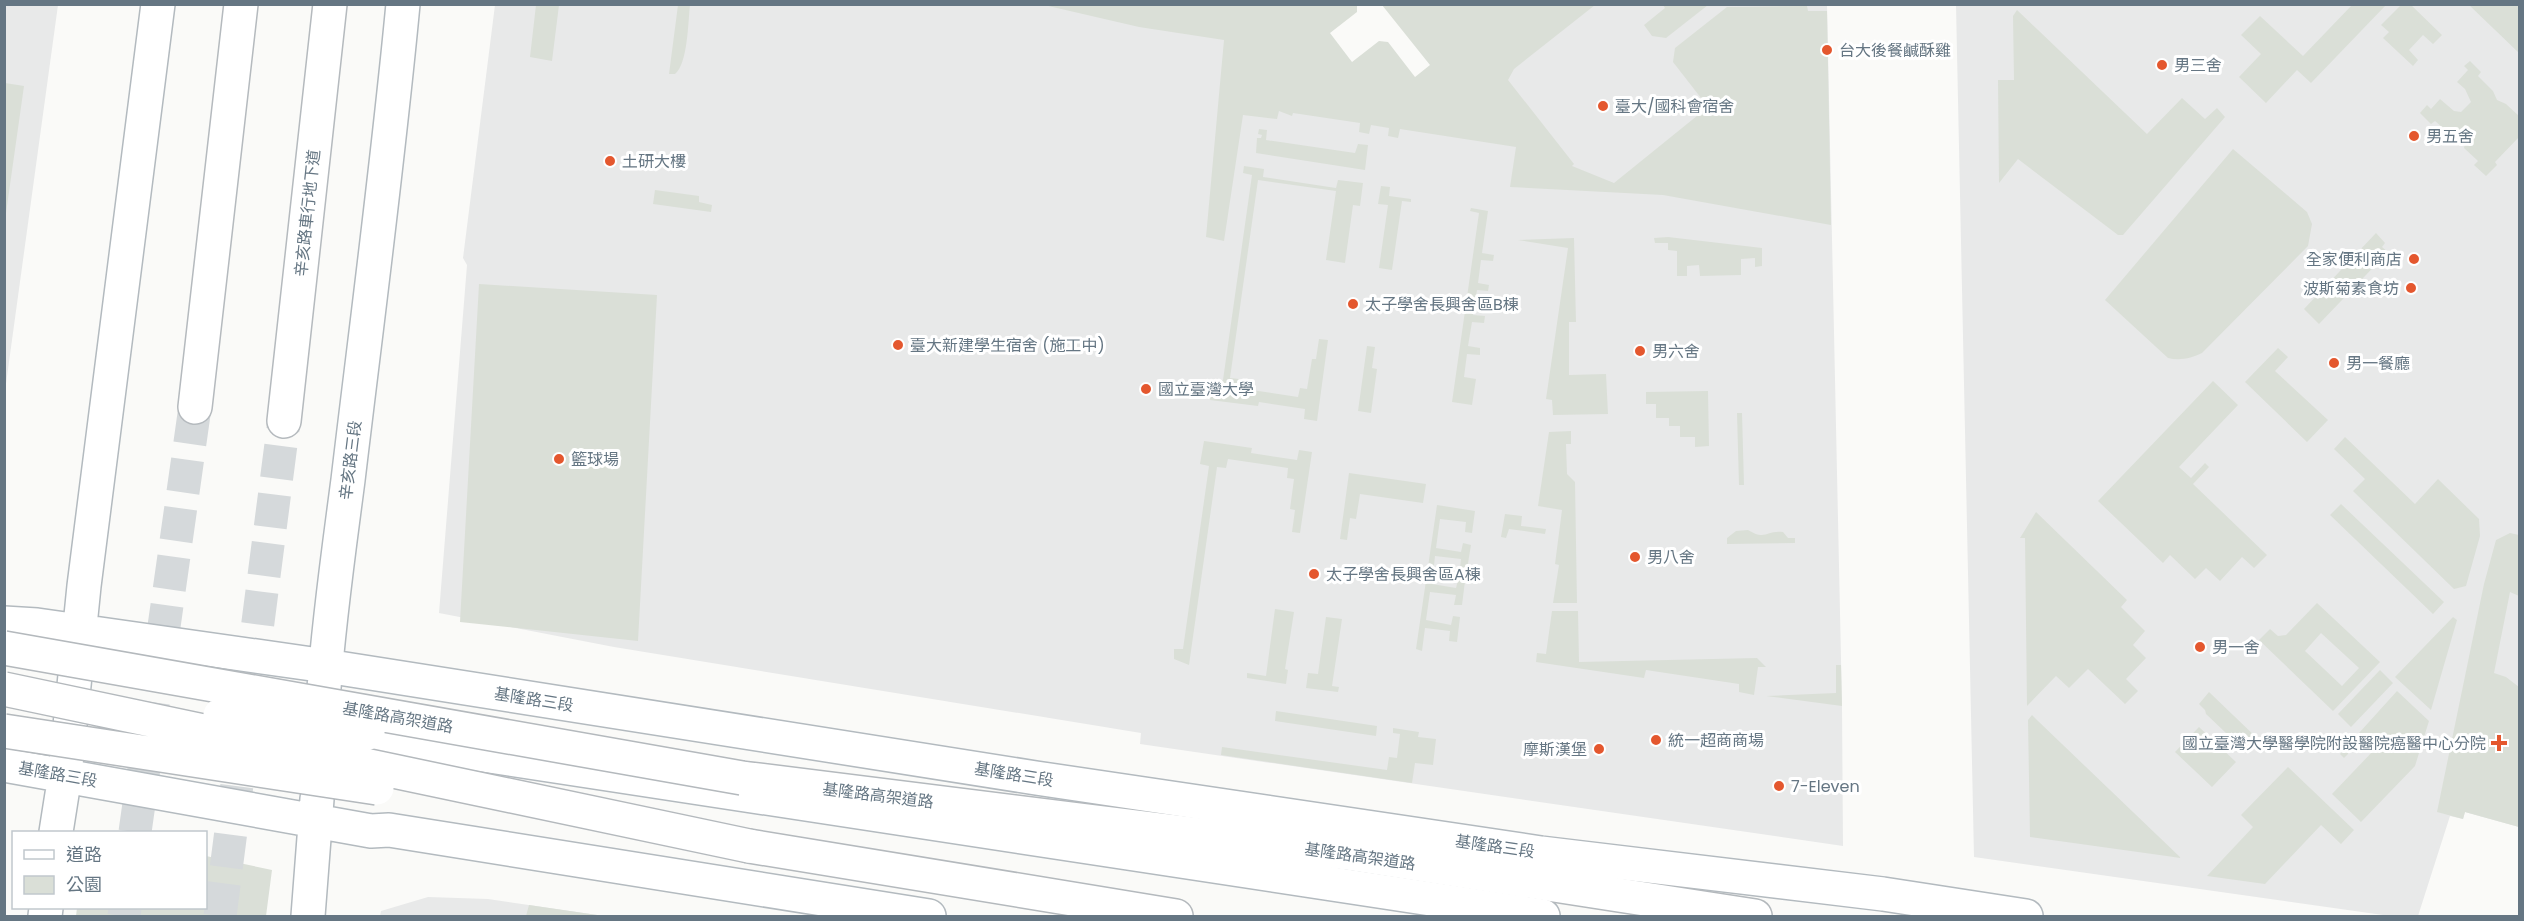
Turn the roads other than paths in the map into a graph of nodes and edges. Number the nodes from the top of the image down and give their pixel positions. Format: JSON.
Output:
{"nodes":[{"id":1,"x":158,"y":4,"type":"edge"},
{"id":2,"x":241,"y":4,"type":"edge"},
{"id":3,"x":330,"y":4,"type":"edge"},
{"id":4,"x":403,"y":4,"type":"edge"},
{"id":5,"x":195,"y":407,"type":"tunnel mouth"},
{"id":6,"x":284,"y":422,"type":"tunnel mouth"},
{"id":7,"x":4,"y":623,"type":"edge"},
{"id":8,"x":79,"y":631,"type":"junction"},
{"id":9,"x":4,"y":648,"type":"edge"},
{"id":10,"x":326,"y":666,"type":"junction"},
{"id":11,"x":4,"y":689,"type":"edge"},
{"id":12,"x":321,"y":730,"type":"junction"},
{"id":13,"x":4,"y":731,"type":"edge"},
{"id":14,"x":4,"y":765,"type":"edge"},
{"id":15,"x":65,"y":775,"type":"junction"},
{"id":16,"x":742,"y":778,"type":"junction"},
{"id":17,"x":316,"y":821,"type":"junction"},
{"id":18,"x":56,"y":831,"type":"edge"},
{"id":19,"x":749,"y":846,"type":"junction"},
{"id":20,"x":308,"y":916,"type":"edge"},
{"id":21,"x":929,"y":916,"type":"edge"},
{"id":22,"x":1176,"y":916,"type":"edge"},
{"id":23,"x":1543,"y":916,"type":"edge"},
{"id":24,"x":1755,"y":916,"type":"edge"},
{"id":25,"x":2025,"y":916,"type":"edge"}],
"edges":[{"from":1,"to":8,"type":"main road"},
{"from":2,"to":5,"type":"main road"},
{"from":3,"to":6,"type":"main road","name":"辛亥路車行地下道"},
{"from":4,"to":10,"type":"main road","name":"辛亥路三段"},
{"from":7,"to":8,"type":"main road","name":"基隆路三段"},
{"from":8,"to":10,"type":"main road","name":"基隆路三段"},
{"from":8,"to":15,"type":"main road"},
{"from":9,"to":16,"type":"main road","name":"基隆路高架道路","bridge":true},
{"from":10,"to":12,"type":"main road","name":"辛亥路三段"},
{"from":10,"to":25,"type":"main road","name":"基隆路三段"},
{"from":11,"to":16,"type":"main road","bridge":true},
{"from":11,"to":19,"type":"main road","bridge":true},
{"from":12,"to":17,"type":"main road","name":"辛亥路三段"},
{"from":12,"to":23,"type":"main road"},
{"from":13,"to":19,"type":"main road","bridge":true},
{"from":14,"to":15,"type":"main road","name":"基隆路三段"},
{"from":15,"to":17,"type":"main road","name":"基隆路三段"},
{"from":15,"to":18,"type":"main road"},
{"from":16,"to":24,"type":"main road","name":"基隆路高架道路"},
{"from":17,"to":20,"type":"main road","name":"辛亥路三段"},
{"from":17,"to":21,"type":"main road","name":"基隆路三段"},
{"from":19,"to":22,"type":"main road"}]}
